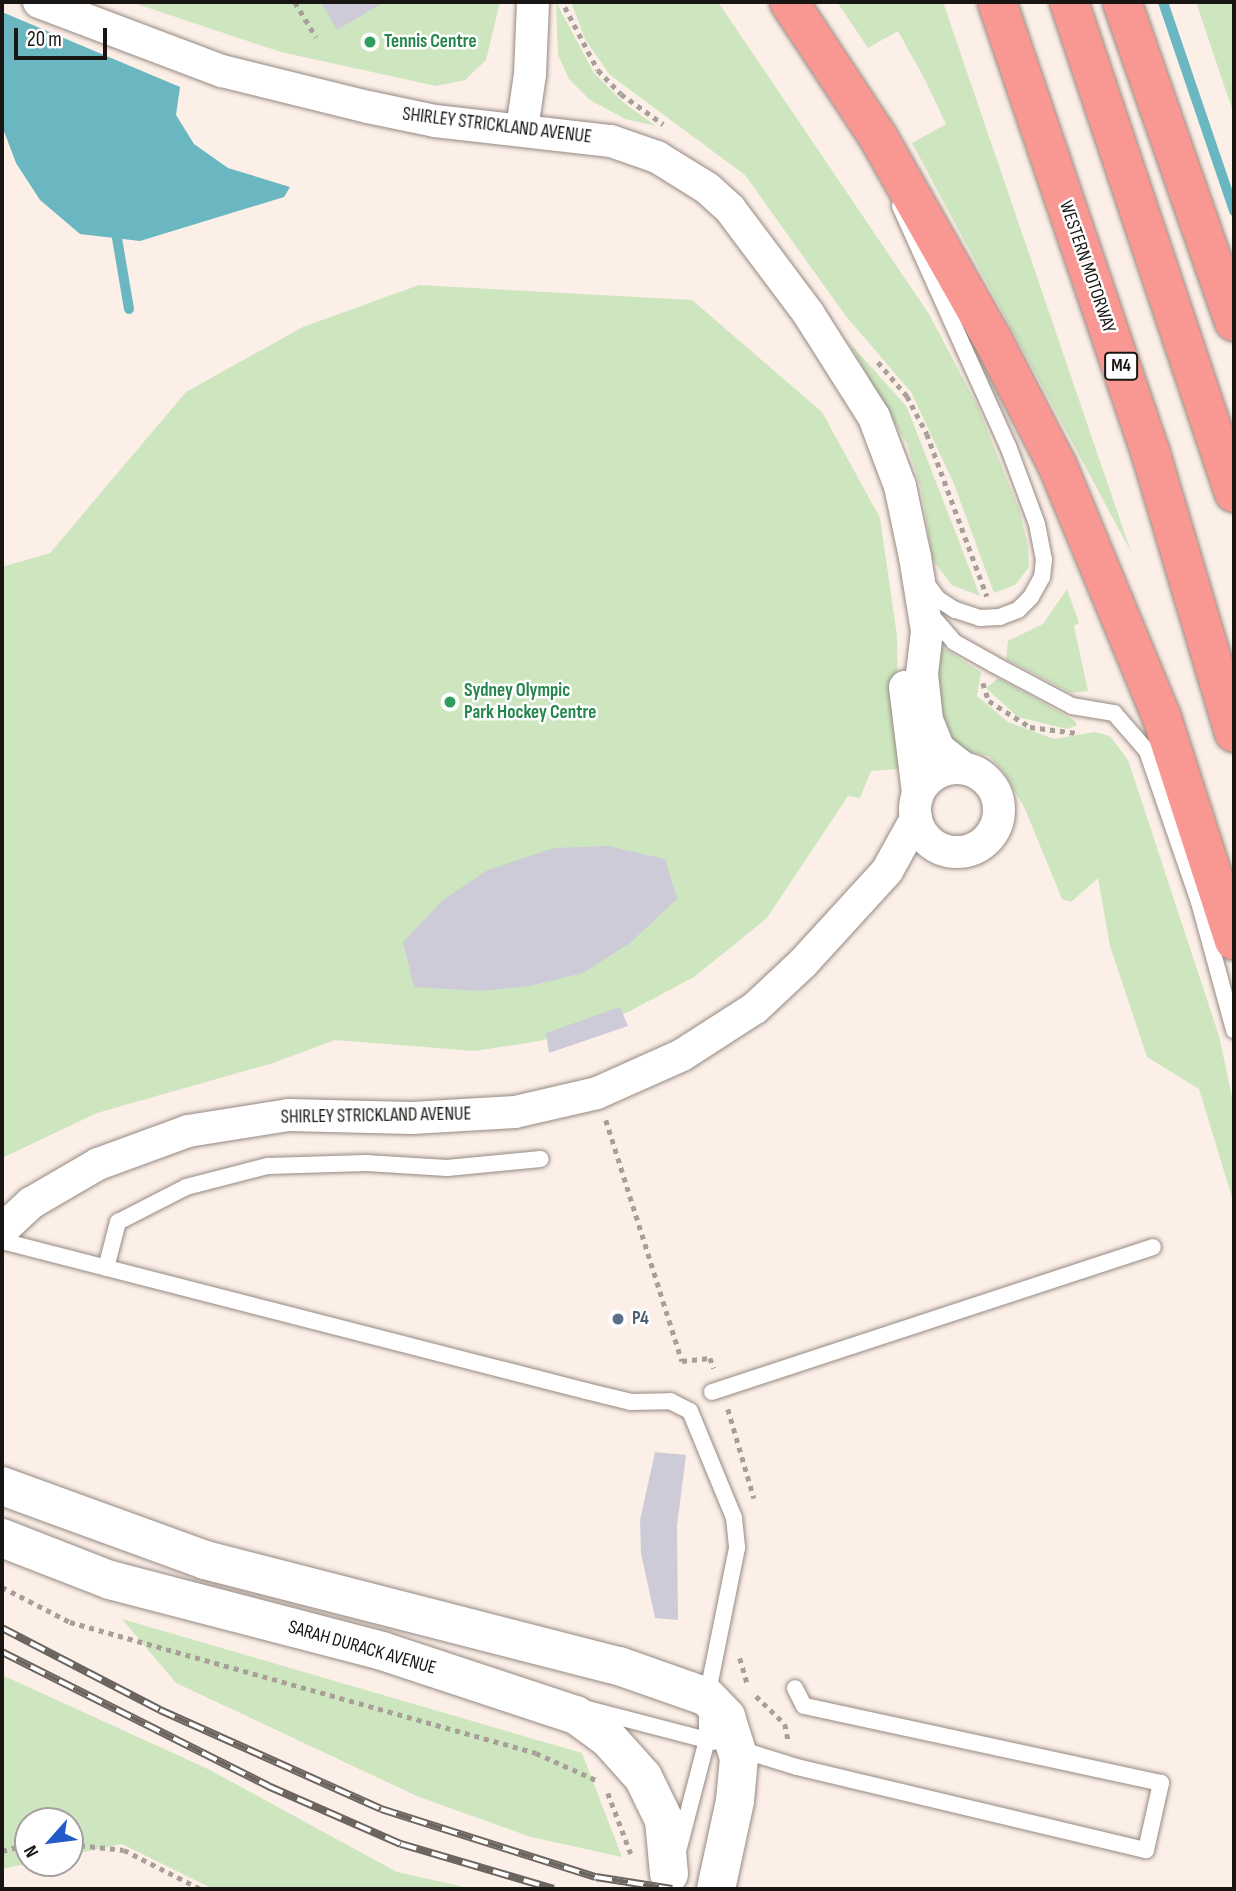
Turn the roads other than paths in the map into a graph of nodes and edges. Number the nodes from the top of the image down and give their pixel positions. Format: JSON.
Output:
{"nodes":[{"id":1,"x":38,"y":2,"type":"edge"},
{"id":2,"x":533,"y":2,"type":"edge"},
{"id":3,"x":789,"y":2,"type":"edge"},
{"id":4,"x":996,"y":2,"type":"edge"},
{"id":5,"x":1069,"y":2,"type":"edge"},
{"id":6,"x":1122,"y":2,"type":"edge"},
{"id":7,"x":522,"y":129,"type":"junction"},
{"id":8,"x":878,"y":137,"type":"junction"},
{"id":9,"x":1234,"y":321,"type":"edge"},
{"id":10,"x":1234,"y":493,"type":"edge"},
{"id":11,"x":915,"y":562,"type":"junction"},
{"id":12,"x":920,"y":592,"type":"junction"},
{"id":13,"x":927,"y":631,"type":"junction"},
{"id":14,"x":1234,"y":733,"type":"edge"},
{"id":15,"x":963,"y":768,"type":"junction"},
{"id":16,"x":921,"y":818,"type":"junction"},
{"id":17,"x":1234,"y":941,"type":"edge"},
{"id":18,"x":1234,"y":1030,"type":"edge"},
{"id":19,"x":541,"y":1159,"type":"dead end"},
{"id":20,"x":2,"y":1230,"type":"edge"},
{"id":21,"x":2,"y":1241,"type":"edge"},
{"id":22,"x":1153,"y":1247,"type":"dead end"},
{"id":23,"x":106,"y":1268,"type":"junction"},
{"id":24,"x":712,"y":1392,"type":"dead end"},
{"id":25,"x":2,"y":1486,"type":"edge"},
{"id":26,"x":2,"y":1538,"type":"edge"},
{"id":27,"x":795,"y":1688,"type":"dead end"},
{"id":28,"x":706,"y":1697,"type":"junction"},
{"id":29,"x":556,"y":1706,"type":"junction"},
{"id":30,"x":722,"y":1744,"type":"junction"},
{"id":31,"x":669,"y":1874,"type":"joint"},
{"id":32,"x":716,"y":1889,"type":"edge"}],
"edges":[{"from":1,"to":7,"type":"street","name":"SHIRLEY STRICKLAND AVENUE"},
{"from":2,"to":7,"type":"street"},
{"from":3,"to":8,"type":"highway"},
{"from":4,"to":14,"type":"highway","name":"WESTERN MOTORWAY","number":"M4"},
{"from":5,"to":10,"type":"highway"},
{"from":6,"to":9,"type":"highway"},
{"from":7,"to":11,"type":"street","name":"SHIRLEY STRICKLAND AVENUE"},
{"from":8,"to":11,"type":"lane"},
{"from":8,"to":17,"type":"highway"},
{"from":11,"to":12,"type":"street","name":"SHIRLEY STRICKLAND AVENUE"},
{"from":12,"to":13,"type":"street","name":"SHIRLEY STRICKLAND AVENUE"},
{"from":12,"to":18,"type":"lane"},
{"from":13,"to":15,"type":"street","name":"SHIRLEY STRICKLAND AVENUE"},
{"from":13,"to":16,"type":"street"},
{"from":15,"to":16,"type":"street"},
{"from":15,"to":16,"type":"street"},
{"from":16,"to":20,"type":"street","name":"SHIRLEY STRICKLAND AVENUE"},
{"from":19,"to":23,"type":"lane"},
{"from":21,"to":23,"type":"lane"},
{"from":22,"to":24,"type":"lane"},
{"from":23,"to":28,"type":"lane"},
{"from":25,"to":28,"type":"street"},
{"from":26,"to":29,"type":"street","name":"SARAH DURACK AVENUE"},
{"from":27,"to":30,"type":"lane"},
{"from":28,"to":30,"type":"street"},
{"from":29,"to":30,"type":"lane"},
{"from":29,"to":31,"type":"street","name":"SARAH DURACK AVENUE"},
{"from":30,"to":31,"type":"lane"},
{"from":30,"to":32,"type":"street"}]}
